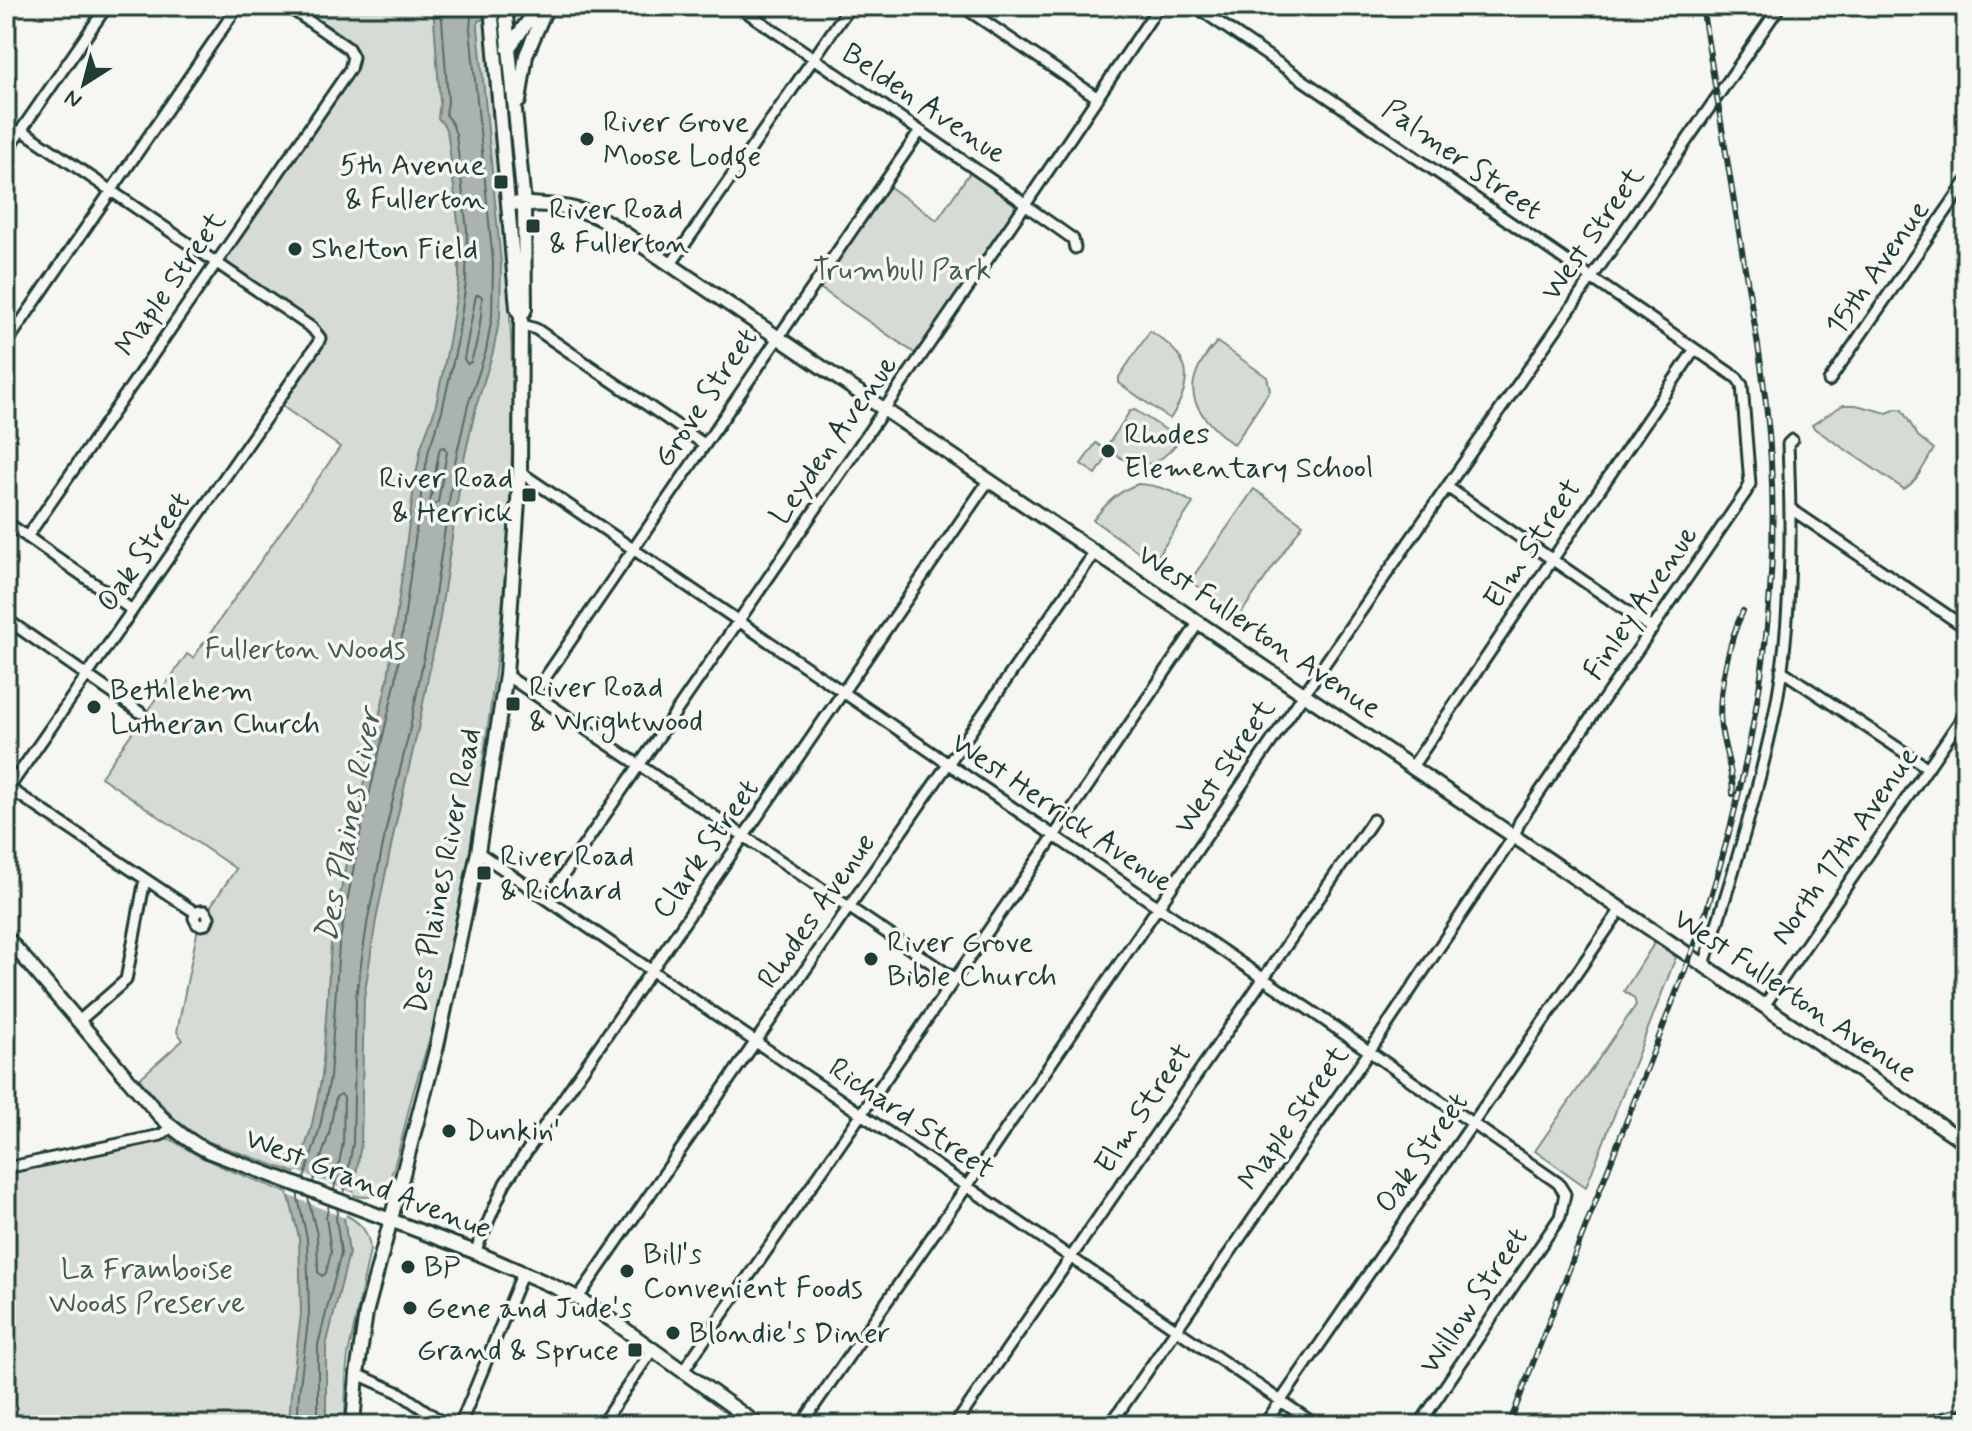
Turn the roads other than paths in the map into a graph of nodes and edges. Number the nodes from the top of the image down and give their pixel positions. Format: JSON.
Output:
{"nodes":[{"id":1,"x":107,"y":6,"type":"edge"},
{"id":2,"x":238,"y":6,"type":"edge"},
{"id":3,"x":287,"y":6,"type":"edge"},
{"id":4,"x":491,"y":6,"type":"edge"},
{"id":5,"x":505,"y":6,"type":"edge"},
{"id":6,"x":539,"y":6,"type":"edge"},
{"id":7,"x":547,"y":6,"type":"edge"},
{"id":8,"x":738,"y":6,"type":"edge"},
{"id":9,"x":850,"y":6,"type":"edge"},
{"id":10,"x":962,"y":6,"type":"edge"},
{"id":11,"x":1159,"y":6,"type":"edge"},
{"id":12,"x":1195,"y":6,"type":"edge"},
{"id":13,"x":1780,"y":6,"type":"edge"},
{"id":14,"x":508,"y":49,"type":"junction"},
{"id":15,"x":814,"y":58,"type":"junction"},
{"id":16,"x":495,"y":67,"type":"junction"},
{"id":17,"x":1098,"y":98,"type":"junction"},
{"id":18,"x":517,"y":124,"type":"junction"},
{"id":19,"x":22,"y":130,"type":"junction"},
{"id":20,"x":920,"y":131,"type":"junction"},
{"id":21,"x":6,"y":152,"type":"edge"},
{"id":22,"x":1966,"y":182,"type":"edge"},
{"id":23,"x":111,"y":190,"type":"junction"},
{"id":24,"x":508,"y":203,"type":"junction"},
{"id":25,"x":524,"y":204,"type":"junction"},
{"id":26,"x":1025,"y":205,"type":"junction"},
{"id":27,"x":1075,"y":248,"type":"dead end"},
{"id":28,"x":215,"y":262,"type":"junction"},
{"id":29,"x":671,"y":264,"type":"junction"},
{"id":30,"x":1591,"y":278,"type":"junction"},
{"id":31,"x":521,"y":320,"type":"junction"},
{"id":32,"x":778,"y":336,"type":"junction"},
{"id":33,"x":6,"y":344,"type":"edge"},
{"id":34,"x":1695,"y":349,"type":"junction"},
{"id":35,"x":1741,"y":381,"type":"joint"},
{"id":36,"x":1829,"y":381,"type":"dead end"},
{"id":37,"x":885,"y":409,"type":"junction"},
{"id":38,"x":1792,"y":440,"type":"dead end"},
{"id":39,"x":704,"y":444,"type":"junction"},
{"id":40,"x":520,"y":472,"type":"junction"},
{"id":41,"x":989,"y":480,"type":"junction"},
{"id":42,"x":1447,"y":487,"type":"junction"},
{"id":43,"x":1791,"y":509,"type":"junction"},
{"id":44,"x":6,"y":522,"type":"edge"},
{"id":45,"x":27,"y":537,"type":"junction"},
{"id":46,"x":633,"y":549,"type":"junction"},
{"id":47,"x":1095,"y":552,"type":"junction"},
{"id":48,"x":1552,"y":558,"type":"junction"},
{"id":49,"x":132,"y":610,"type":"junction"},
{"id":50,"x":6,"y":619,"type":"edge"},
{"id":51,"x":738,"y":621,"type":"junction"},
{"id":52,"x":1199,"y":622,"type":"junction"},
{"id":53,"x":1966,"y":628,"type":"edge"},
{"id":54,"x":1653,"y":629,"type":"junction"},
{"id":55,"x":1781,"y":670,"type":"junction"},
{"id":56,"x":87,"y":675,"type":"junction"},
{"id":57,"x":506,"y":675,"type":"junction"},
{"id":58,"x":844,"y":693,"type":"junction"},
{"id":59,"x":534,"y":694,"type":"junction"},
{"id":60,"x":1304,"y":694,"type":"junction"},
{"id":61,"x":1966,"y":712,"type":"edge"},
{"id":62,"x":141,"y":713,"type":"dead end"},
{"id":63,"x":948,"y":764,"type":"junction"},
{"id":64,"x":639,"y":765,"type":"junction"},
{"id":65,"x":1412,"y":767,"type":"junction"},
{"id":66,"x":1928,"y":768,"type":"junction"},
{"id":67,"x":8,"y":790,"type":"edge"},
{"id":68,"x":1373,"y":820,"type":"dead end"},
{"id":69,"x":744,"y":836,"type":"junction"},
{"id":70,"x":1054,"y":836,"type":"junction"},
{"id":71,"x":1514,"y":836,"type":"junction"},
{"id":72,"x":478,"y":852,"type":"junction"},
{"id":73,"x":145,"y":879,"type":"junction"},
{"id":74,"x":547,"y":899,"type":"junction"},
{"id":75,"x":849,"y":907,"type":"junction"},
{"id":76,"x":1158,"y":908,"type":"junction"},
{"id":77,"x":1621,"y":909,"type":"junction"},
{"id":78,"x":196,"y":913,"type":"dead end"},
{"id":79,"x":6,"y":937,"type":"edge"},
{"id":80,"x":17,"y":950,"type":"junction"},
{"id":81,"x":6,"y":960,"type":"edge"},
{"id":82,"x":1704,"y":965,"type":"junction"},
{"id":83,"x":652,"y":971,"type":"junction"},
{"id":84,"x":955,"y":979,"type":"junction"},
{"id":85,"x":1263,"y":979,"type":"junction"},
{"id":86,"x":1764,"y":1006,"type":"junction"},
{"id":87,"x":79,"y":1021,"type":"junction"},
{"id":88,"x":756,"y":1042,"type":"junction"},
{"id":89,"x":1369,"y":1052,"type":"junction"},
{"id":90,"x":861,"y":1114,"type":"junction"},
{"id":91,"x":1472,"y":1123,"type":"junction"},
{"id":92,"x":171,"y":1127,"type":"junction"},
{"id":93,"x":1966,"y":1143,"type":"edge"},
{"id":94,"x":6,"y":1168,"type":"edge"},
{"id":95,"x":967,"y":1186,"type":"junction"},
{"id":96,"x":1564,"y":1201,"type":"joint"},
{"id":97,"x":390,"y":1220,"type":"junction"},
{"id":98,"x":475,"y":1252,"type":"junction"},
{"id":99,"x":1071,"y":1258,"type":"junction"},
{"id":100,"x":523,"y":1272,"type":"junction"},
{"id":101,"x":578,"y":1298,"type":"junction"},
{"id":102,"x":1177,"y":1329,"type":"junction"},
{"id":103,"x":653,"y":1349,"type":"junction"},
{"id":104,"x":683,"y":1371,"type":"junction"},
{"id":105,"x":357,"y":1374,"type":"junction"},
{"id":106,"x":1281,"y":1401,"type":"junction"},
{"id":107,"x":754,"y":1424,"type":"edge"},
{"id":108,"x":353,"y":1425,"type":"edge"},
{"id":109,"x":446,"y":1425,"type":"edge"},
{"id":110,"x":460,"y":1425,"type":"edge"},
{"id":111,"x":601,"y":1425,"type":"edge"},
{"id":112,"x":801,"y":1425,"type":"edge"},
{"id":113,"x":955,"y":1425,"type":"edge"},
{"id":114,"x":1110,"y":1425,"type":"edge"},
{"id":115,"x":1264,"y":1425,"type":"edge"},
{"id":116,"x":1316,"y":1425,"type":"edge"},
{"id":117,"x":1419,"y":1425,"type":"edge"}],
"edges":[{"from":1,"to":19,"type":"street"},
{"from":2,"to":23,"type":"street"},
{"from":3,"to":28,"type":"street","name":"Maple Street"},
{"from":4,"to":16,"type":"main road","name":"Des Plaines River Road"},
{"from":5,"to":14,"type":"main road","name":"Des Plaines River Road"},
{"from":6,"to":14,"type":"main road"},
{"from":7,"to":18,"type":"main road"},
{"from":8,"to":15,"type":"street","name":"Belden Avenue"},
{"from":9,"to":15,"type":"street"},
{"from":10,"to":17,"type":"street"},
{"from":11,"to":17,"type":"street","name":"Leyden Avenue"},
{"from":12,"to":30,"type":"street","name":"Palmer Street"},
{"from":13,"to":30,"type":"street","name":"West Street"},
{"from":14,"to":16,"type":"main road"},
{"from":14,"to":18,"type":"main road","name":"Des Plaines River Road"},
{"from":15,"to":20,"type":"street","name":"Belden Avenue"},
{"from":15,"to":29,"type":"street"},
{"from":16,"to":24,"type":"main road","name":"Des Plaines River Road"},
{"from":17,"to":26,"type":"street","name":"Leyden Avenue"},
{"from":18,"to":25,"type":"main road","name":"Des Plaines River Road"},
{"from":19,"to":21,"type":"street"},
{"from":19,"to":23,"type":"street"},
{"from":20,"to":26,"type":"street","name":"Belden Avenue"},
{"from":20,"to":32,"type":"street","name":"Grove Street"},
{"from":22,"to":36,"type":"street","name":"15th Avenue"},
{"from":23,"to":28,"type":"street"},
{"from":23,"to":33,"type":"street"},
{"from":24,"to":25,"type":"main road","name":"West Fullerton Avenue"},
{"from":24,"to":31,"type":"main road","name":"Des Plaines River Road"},
{"from":25,"to":29,"type":"main road","name":"West Fullerton Avenue"},
{"from":25,"to":31,"type":"main road","name":"Des Plaines River Road"},
{"from":26,"to":27,"type":"street","name":"Belden Avenue"},
{"from":26,"to":37,"type":"street","name":"Leyden Avenue"},
{"from":28,"to":45,"type":"street","name":"Maple Street"},
{"from":28,"to":49,"type":"street","name":"Oak Street"},
{"from":29,"to":32,"type":"main road","name":"West Fullerton Avenue"},
{"from":30,"to":34,"type":"street","name":"Palmer Street"},
{"from":30,"to":42,"type":"street","name":"West Street"},
{"from":31,"to":39,"type":"street"},
{"from":31,"to":40,"type":"main road","name":"Des Plaines River Road"},
{"from":32,"to":37,"type":"main road","name":"West Fullerton Avenue"},
{"from":32,"to":39,"type":"street","name":"Grove Street"},
{"from":34,"to":35,"type":"street","name":"Palmer Street"},
{"from":34,"to":48,"type":"street","name":"Elm Street"},
{"from":35,"to":54,"type":"street","name":"Finley Avenue"},
{"from":37,"to":41,"type":"main road","name":"West Fullerton Avenue"},
{"from":37,"to":51,"type":"street","name":"Leyden Avenue"},
{"from":38,"to":43,"type":"street"},
{"from":39,"to":46,"type":"street","name":"Grove Street"},
{"from":40,"to":46,"type":"street","name":"West Herrick Avenue"},
{"from":40,"to":57,"type":"main road","name":"Des Plaines River Road"},
{"from":41,"to":47,"type":"main road","name":"West Fullerton Avenue"},
{"from":41,"to":58,"type":"street","name":"Clark Street"},
{"from":42,"to":48,"type":"street"},
{"from":42,"to":60,"type":"street","name":"West Street"},
{"from":43,"to":53,"type":"street"},
{"from":43,"to":55,"type":"street"},
{"from":44,"to":45,"type":"street"},
{"from":45,"to":49,"type":"street"},
{"from":46,"to":51,"type":"street","name":"West Herrick Avenue"},
{"from":46,"to":59,"type":"street","name":"Grove Street"},
{"from":47,"to":52,"type":"main road","name":"West Fullerton Avenue"},
{"from":47,"to":63,"type":"street","name":"Rhodes Avenue"},
{"from":48,"to":54,"type":"street"},
{"from":48,"to":65,"type":"street","name":"Elm Street"},
{"from":49,"to":56,"type":"street","name":"Oak Street"},
{"from":50,"to":56,"type":"street"},
{"from":51,"to":58,"type":"street","name":"West Herrick Avenue"},
{"from":51,"to":64,"type":"street","name":"Leyden Avenue"},
{"from":52,"to":60,"type":"main road","name":"West Fullerton Avenue"},
{"from":52,"to":70,"type":"street"},
{"from":54,"to":71,"type":"street","name":"Finley Avenue"},
{"from":55,"to":66,"type":"street"},
{"from":55,"to":82,"type":"street"},
{"from":56,"to":62,"type":"street"},
{"from":56,"to":67,"type":"street","name":"Oak Street"},
{"from":57,"to":59,"type":"street"},
{"from":57,"to":72,"type":"main road","name":"Des Plaines River Road"},
{"from":58,"to":63,"type":"street","name":"West Herrick Avenue"},
{"from":58,"to":69,"type":"street","name":"Clark Street"},
{"from":59,"to":64,"type":"street"},
{"from":60,"to":65,"type":"main road","name":"West Fullerton Avenue"},
{"from":60,"to":76,"type":"street","name":"West Street"},
{"from":61,"to":66,"type":"street","name":"North 17th Avenue"},
{"from":63,"to":70,"type":"street","name":"West Herrick Avenue"},
{"from":63,"to":75,"type":"street","name":"Rhodes Avenue"},
{"from":64,"to":69,"type":"street"},
{"from":64,"to":74,"type":"street","name":"Leyden Avenue"},
{"from":65,"to":71,"type":"main road","name":"West Fullerton Avenue"},
{"from":66,"to":86,"type":"street","name":"North 17th Avenue"},
{"from":67,"to":73,"type":"street"},
{"from":68,"to":85,"type":"street","name":"Elm Street"},
{"from":69,"to":75,"type":"street"},
{"from":69,"to":83,"type":"street","name":"Clark Street"},
{"from":70,"to":76,"type":"street","name":"West Herrick Avenue"},
{"from":70,"to":84,"type":"street"},
{"from":71,"to":77,"type":"main road","name":"West Fullerton Avenue"},
{"from":71,"to":89,"type":"street","name":"Maple Street"},
{"from":72,"to":74,"type":"street","name":"Richard Street"},
{"from":72,"to":97,"type":"main road","name":"Des Plaines River Road"},
{"from":73,"to":78,"type":"street"},
{"from":73,"to":87,"type":"street"},
{"from":74,"to":83,"type":"street","name":"Richard Street"},
{"from":75,"to":84,"type":"street"},
{"from":75,"to":88,"type":"street","name":"Rhodes Avenue"},
{"from":76,"to":85,"type":"street","name":"West Herrick Avenue"},
{"from":76,"to":95,"type":"street","name":"West Street"},
{"from":77,"to":82,"type":"main road","name":"West Fullerton Avenue"},
{"from":77,"to":91,"type":"street","name":"Oak Street"},
{"from":79,"to":80,"type":"main road","name":"West Grand Avenue"},
{"from":80,"to":81,"type":"street"},
{"from":80,"to":87,"type":"main road","name":"West Grand Avenue"},
{"from":82,"to":86,"type":"main road","name":"West Fullerton Avenue"},
{"from":83,"to":88,"type":"street","name":"Richard Street"},
{"from":83,"to":98,"type":"street","name":"Clark Street"},
{"from":84,"to":90,"type":"street"},
{"from":85,"to":89,"type":"street","name":"West Herrick Avenue"},
{"from":85,"to":99,"type":"street","name":"Elm Street"},
{"from":86,"to":93,"type":"main road","name":"West Fullerton Avenue"},
{"from":87,"to":92,"type":"main road","name":"West Grand Avenue"},
{"from":88,"to":90,"type":"street","name":"Richard Street"},
{"from":88,"to":101,"type":"street","name":"Rhodes Avenue"},
{"from":89,"to":91,"type":"street","name":"West Herrick Avenue"},
{"from":89,"to":102,"type":"street","name":"Maple Street"},
{"from":90,"to":95,"type":"street","name":"Richard Street"},
{"from":90,"to":104,"type":"street"},
{"from":91,"to":96,"type":"street","name":"West Herrick Avenue"},
{"from":91,"to":106,"type":"street","name":"Oak Street"},
{"from":92,"to":94,"type":"street"},
{"from":92,"to":97,"type":"main road","name":"West Grand Avenue"},
{"from":95,"to":99,"type":"street","name":"Richard Street"},
{"from":95,"to":112,"type":"street","name":"West Street"},
{"from":96,"to":117,"type":"street","name":"Willow Street"},
{"from":97,"to":98,"type":"main road","name":"West Grand Avenue"},
{"from":97,"to":105,"type":"main road","name":"Des Plaines River Road"},
{"from":98,"to":100,"type":"main road","name":"West Grand Avenue"},
{"from":99,"to":102,"type":"street","name":"Richard Street"},
{"from":99,"to":113,"type":"street","name":"Elm Street"},
{"from":100,"to":101,"type":"main road","name":"West Grand Avenue"},
{"from":100,"to":110,"type":"street"},
{"from":101,"to":103,"type":"main road","name":"West Grand Avenue"},
{"from":102,"to":106,"type":"street","name":"Richard Street"},
{"from":102,"to":114,"type":"street","name":"Maple Street"},
{"from":103,"to":104,"type":"main road","name":"West Grand Avenue"},
{"from":103,"to":111,"type":"street"},
{"from":104,"to":107,"type":"main road","name":"West Grand Avenue"},
{"from":105,"to":108,"type":"main road","name":"Des Plaines River Road"},
{"from":105,"to":109,"type":"street"},
{"from":106,"to":115,"type":"street","name":"Oak Street"},
{"from":106,"to":116,"type":"street","name":"Richard Street"}]}
